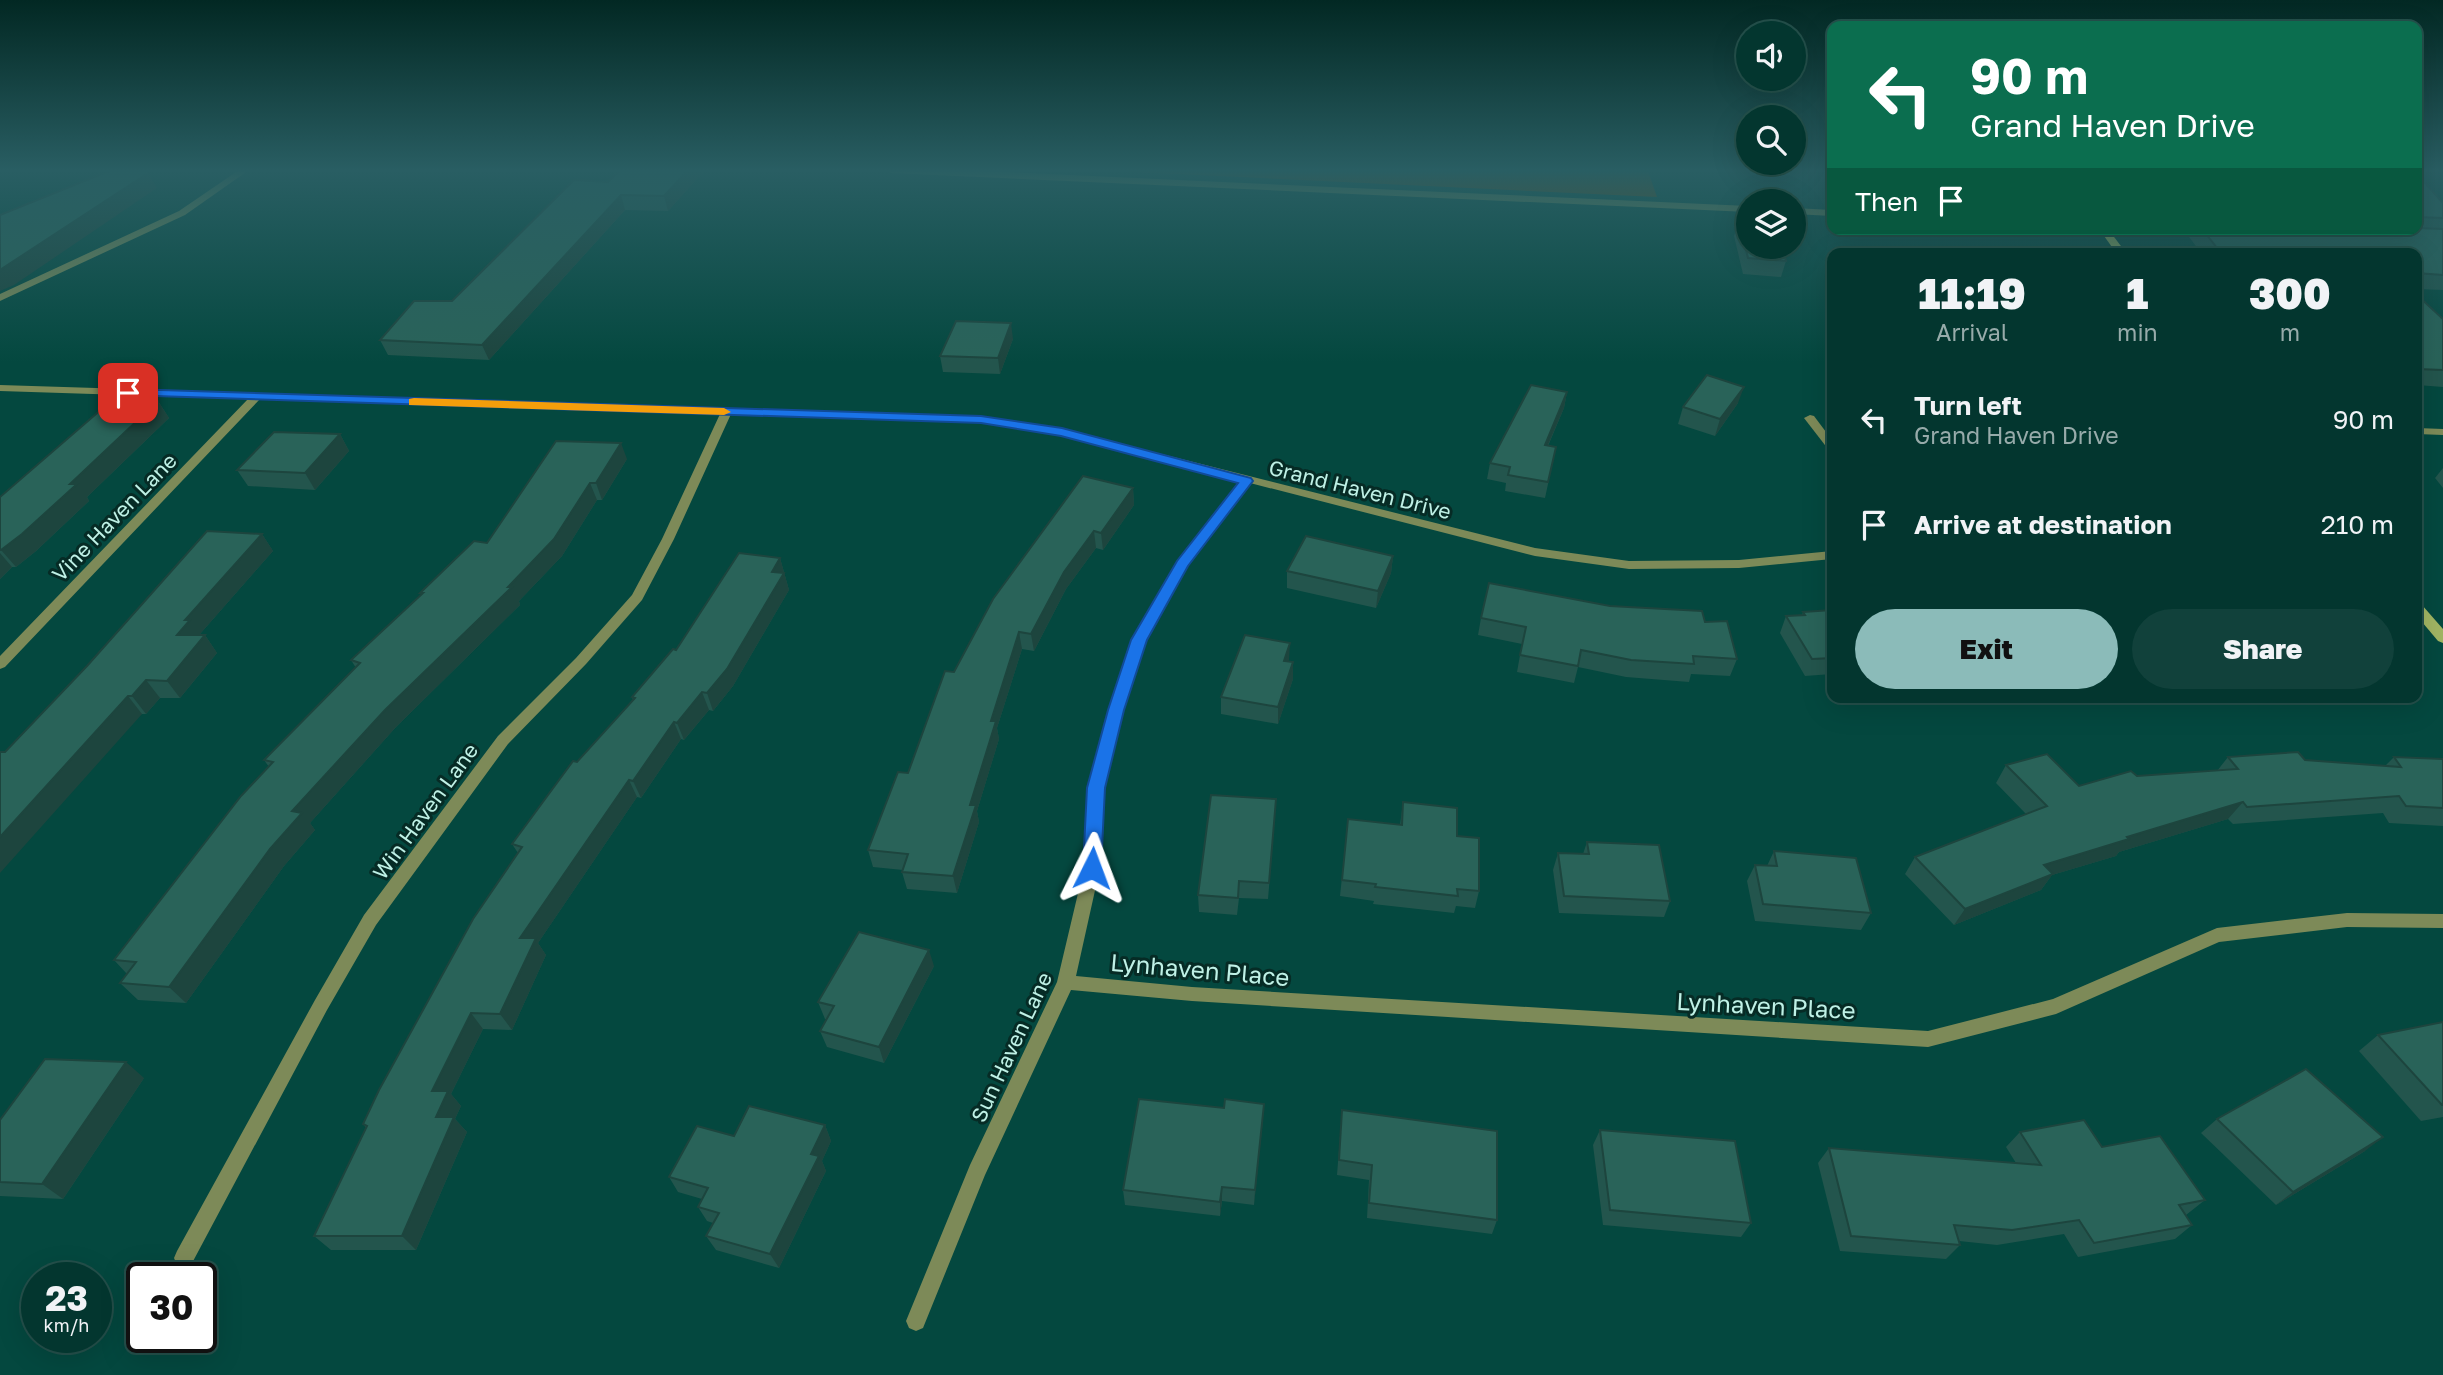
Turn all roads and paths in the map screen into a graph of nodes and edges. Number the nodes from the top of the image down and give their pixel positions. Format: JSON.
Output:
{"nodes":[{"id":1,"x":137,"y":234,"type":"edge"},
{"id":2,"x":0,"y":298,"type":"edge"},
{"id":3,"x":0,"y":388,"type":"edge"},
{"id":4,"x":256,"y":397,"type":"junction"},
{"id":5,"x":727,"y":412,"type":"junction"},
{"id":6,"x":1810,"y":418,"type":"dead end"},
{"id":7,"x":2422,"y":431,"type":"edge"},
{"id":8,"x":2443,"y":432,"type":"edge"},
{"id":9,"x":1827,"y":440,"type":"edge"},
{"id":10,"x":1246,"y":481,"type":"junction"},
{"id":11,"x":1827,"y":555,"type":"edge"},
{"id":12,"x":2422,"y":614,"type":"edge"},
{"id":13,"x":2443,"y":638,"type":"edge"},
{"id":14,"x":0,"y":664,"type":"edge"},
{"id":15,"x":2443,"y":921,"type":"edge"},
{"id":16,"x":1066,"y":982,"type":"junction"},
{"id":17,"x":184,"y":1258,"type":"dead end"},
{"id":18,"x":916,"y":1321,"type":"dead end"}],
"edges":[{"from":1,"to":2,"type":"street"},
{"from":3,"to":4,"type":"street","name":"Grand Haven Drive"},
{"from":4,"to":5,"type":"street","name":"Grand Haven Drive"},
{"from":4,"to":14,"type":"street","name":"Vine Haven Lane"},
{"from":5,"to":10,"type":"street","name":"Grand Haven Drive"},
{"from":5,"to":17,"type":"street","name":"Win Haven Lane"},
{"from":6,"to":9,"type":"street"},
{"from":7,"to":8,"type":"street"},
{"from":10,"to":11,"type":"street","name":"Grand Haven Drive"},
{"from":10,"to":16,"type":"street","name":"Sun Haven Lane"},
{"from":12,"to":13,"type":"main road"},
{"from":15,"to":16,"type":"street","name":"Lynhaven Place"},
{"from":16,"to":18,"type":"street","name":"Sun Haven Lane"}]}
